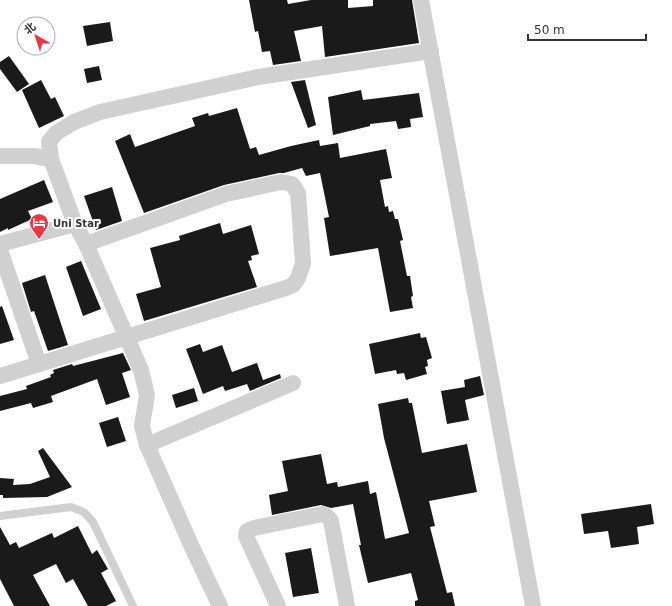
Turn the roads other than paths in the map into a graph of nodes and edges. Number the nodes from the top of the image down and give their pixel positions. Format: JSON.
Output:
{"nodes":[{"id":1,"x":421,"y":0,"type":"edge"},
{"id":2,"x":431,"y":51,"type":"junction"},
{"id":3,"x":0,"y":156,"type":"edge"},
{"id":4,"x":51,"y":159,"type":"junction"},
{"id":5,"x":75,"y":224,"type":"junction"},
{"id":6,"x":0,"y":244,"type":"edge"},
{"id":7,"x":86,"y":244,"type":"junction"},
{"id":8,"x":0,"y":250,"type":"edge"},
{"id":9,"x":128,"y":338,"type":"junction"},
{"id":10,"x":39,"y":364,"type":"junction"},
{"id":11,"x":0,"y":376,"type":"edge"},
{"id":12,"x":293,"y":383,"type":"dead end"},
{"id":13,"x":147,"y":445,"type":"junction"},
{"id":14,"x":0,"y":516,"type":"edge"},
{"id":15,"x":133,"y":606,"type":"edge"},
{"id":16,"x":218,"y":606,"type":"edge"},
{"id":17,"x":278,"y":606,"type":"edge"},
{"id":18,"x":347,"y":606,"type":"edge"},
{"id":19,"x":533,"y":606,"type":"edge"}],
"edges":[{"from":1,"to":2,"type":"street"},
{"from":2,"to":4,"type":"street"},
{"from":2,"to":19,"type":"street"},
{"from":3,"to":4,"type":"street"},
{"from":4,"to":5,"type":"street"},
{"from":5,"to":6,"type":"street"},
{"from":5,"to":7,"type":"street"},
{"from":7,"to":9,"type":"street"},
{"from":7,"to":9,"type":"street"},
{"from":8,"to":10,"type":"street"},
{"from":9,"to":10,"type":"street"},
{"from":9,"to":13,"type":"street"},
{"from":10,"to":11,"type":"street"},
{"from":12,"to":13,"type":"street"},
{"from":13,"to":16,"type":"street"},
{"from":14,"to":15,"type":"lane"},
{"from":17,"to":18,"type":"street"}]}
